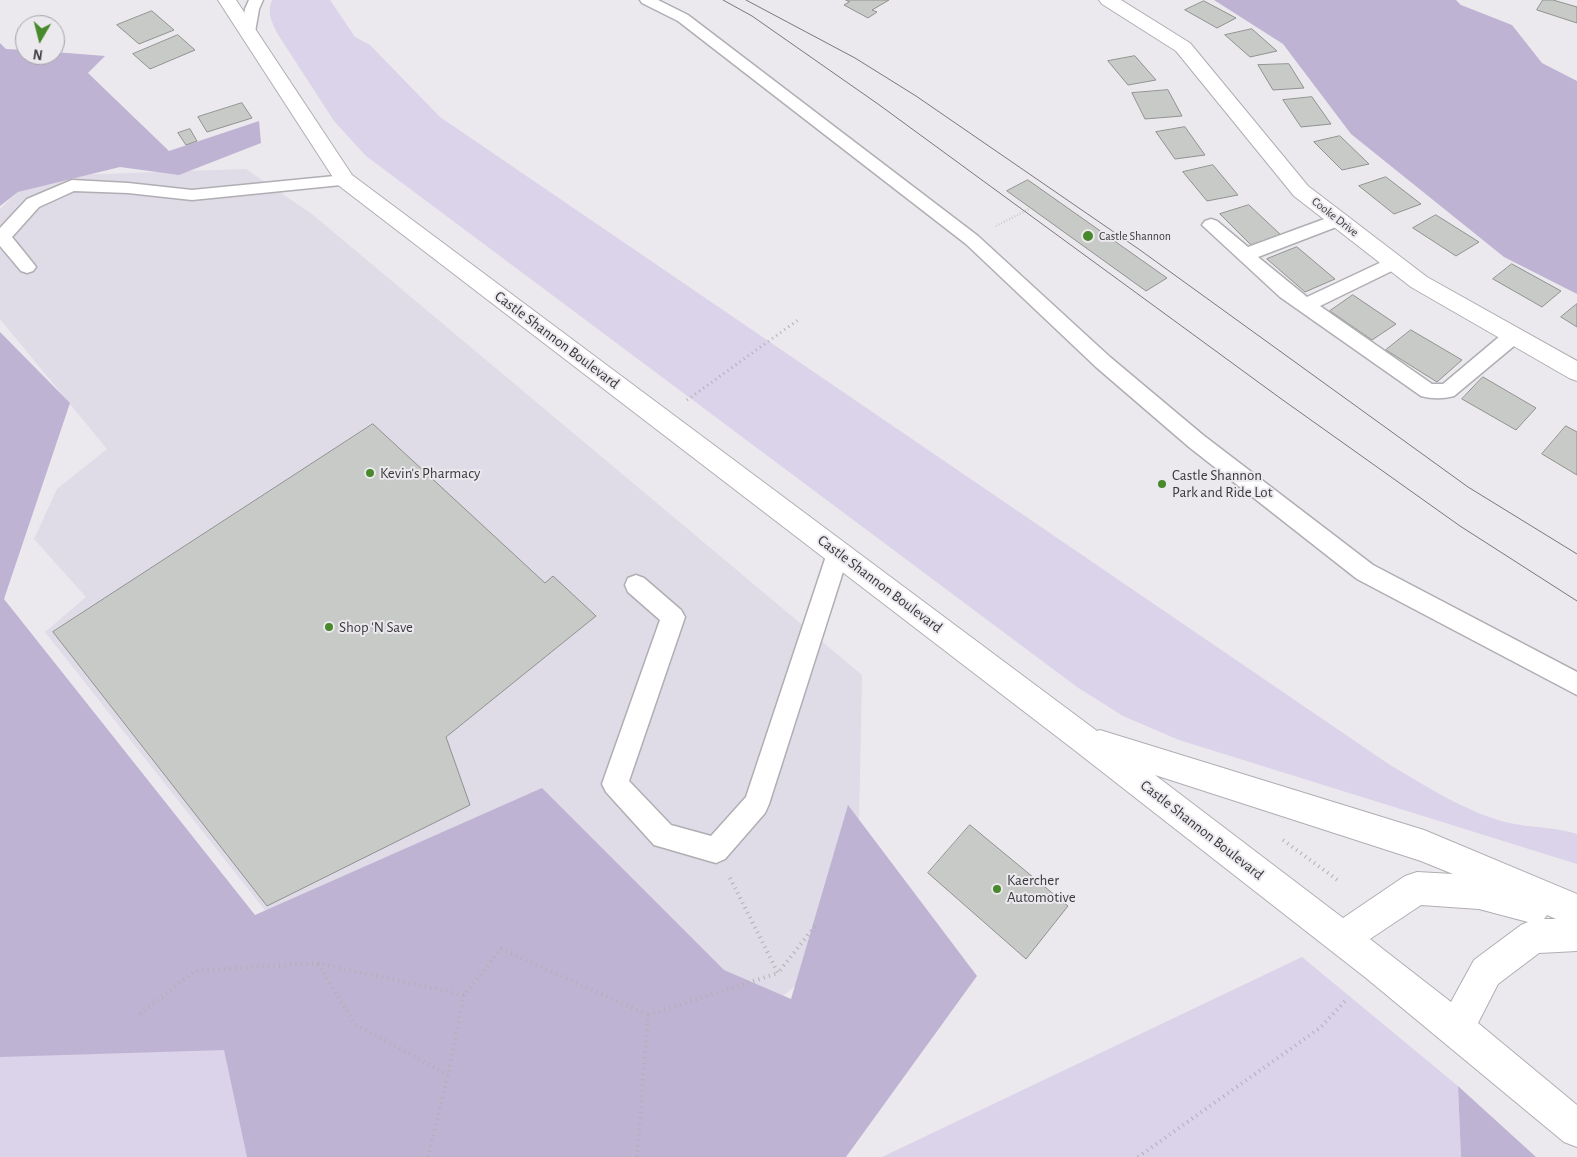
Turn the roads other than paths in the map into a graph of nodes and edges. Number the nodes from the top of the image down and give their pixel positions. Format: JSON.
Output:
{"nodes":[{"id":1,"x":227,"y":0,"type":"edge"},
{"id":2,"x":256,"y":0,"type":"edge"},
{"id":3,"x":647,"y":0,"type":"edge"},
{"id":4,"x":1108,"y":0,"type":"edge"},
{"id":5,"x":248,"y":32,"type":"junction"},
{"id":6,"x":345,"y":180,"type":"junction"},
{"id":7,"x":1338,"y":220,"type":"junction"},
{"id":8,"x":1211,"y":225,"type":"dead end"},
{"id":9,"x":1245,"y":255,"type":"junction"},
{"id":10,"x":1394,"y":263,"type":"junction"},
{"id":11,"x":27,"y":268,"type":"dead end"},
{"id":12,"x":1306,"y":305,"type":"junction"},
{"id":13,"x":1513,"y":336,"type":"junction"},
{"id":14,"x":1577,"y":372,"type":"edge"},
{"id":15,"x":838,"y":553,"type":"junction"},
{"id":16,"x":636,"y":585,"type":"dead end"},
{"id":17,"x":1577,"y":684,"type":"edge"},
{"id":18,"x":1084,"y":739,"type":"junction"},
{"id":19,"x":1577,"y":911,"type":"edge"},
{"id":20,"x":1577,"y":918,"type":"edge"},
{"id":21,"x":1577,"y":934,"type":"edge"},
{"id":22,"x":1342,"y":938,"type":"junction"},
{"id":23,"x":1456,"y":1028,"type":"junction"},
{"id":24,"x":1577,"y":1129,"type":"edge"}],
"edges":[{"from":1,"to":5,"type":"street","name":"Castle Shannon Boulevard"},
{"from":2,"to":5,"type":"lane"},
{"from":3,"to":17,"type":"lane"},
{"from":4,"to":7,"type":"street","name":"Cooke Drive"},
{"from":5,"to":6,"type":"street","name":"Castle Shannon Boulevard"},
{"from":6,"to":11,"type":"lane"},
{"from":6,"to":15,"type":"street","name":"Castle Shannon Boulevard"},
{"from":7,"to":9,"type":"lane"},
{"from":7,"to":10,"type":"street","name":"Cooke Drive"},
{"from":8,"to":9,"type":"lane"},
{"from":9,"to":12,"type":"lane"},
{"from":10,"to":12,"type":"lane"},
{"from":10,"to":13,"type":"street","name":"Cooke Drive"},
{"from":12,"to":13,"type":"lane"},
{"from":13,"to":14,"type":"street","name":"Cooke Drive"},
{"from":15,"to":16,"type":"lane"},
{"from":15,"to":18,"type":"street","name":"Castle Shannon Boulevard"},
{"from":18,"to":19,"type":"street"},
{"from":18,"to":22,"type":"street","name":"Castle Shannon Boulevard"},
{"from":20,"to":22,"type":"street"},
{"from":21,"to":23,"type":"street"},
{"from":22,"to":23,"type":"street","name":"Castle Shannon Boulevard"},
{"from":23,"to":24,"type":"street","name":"Castle Shannon Boulevard"}]}
